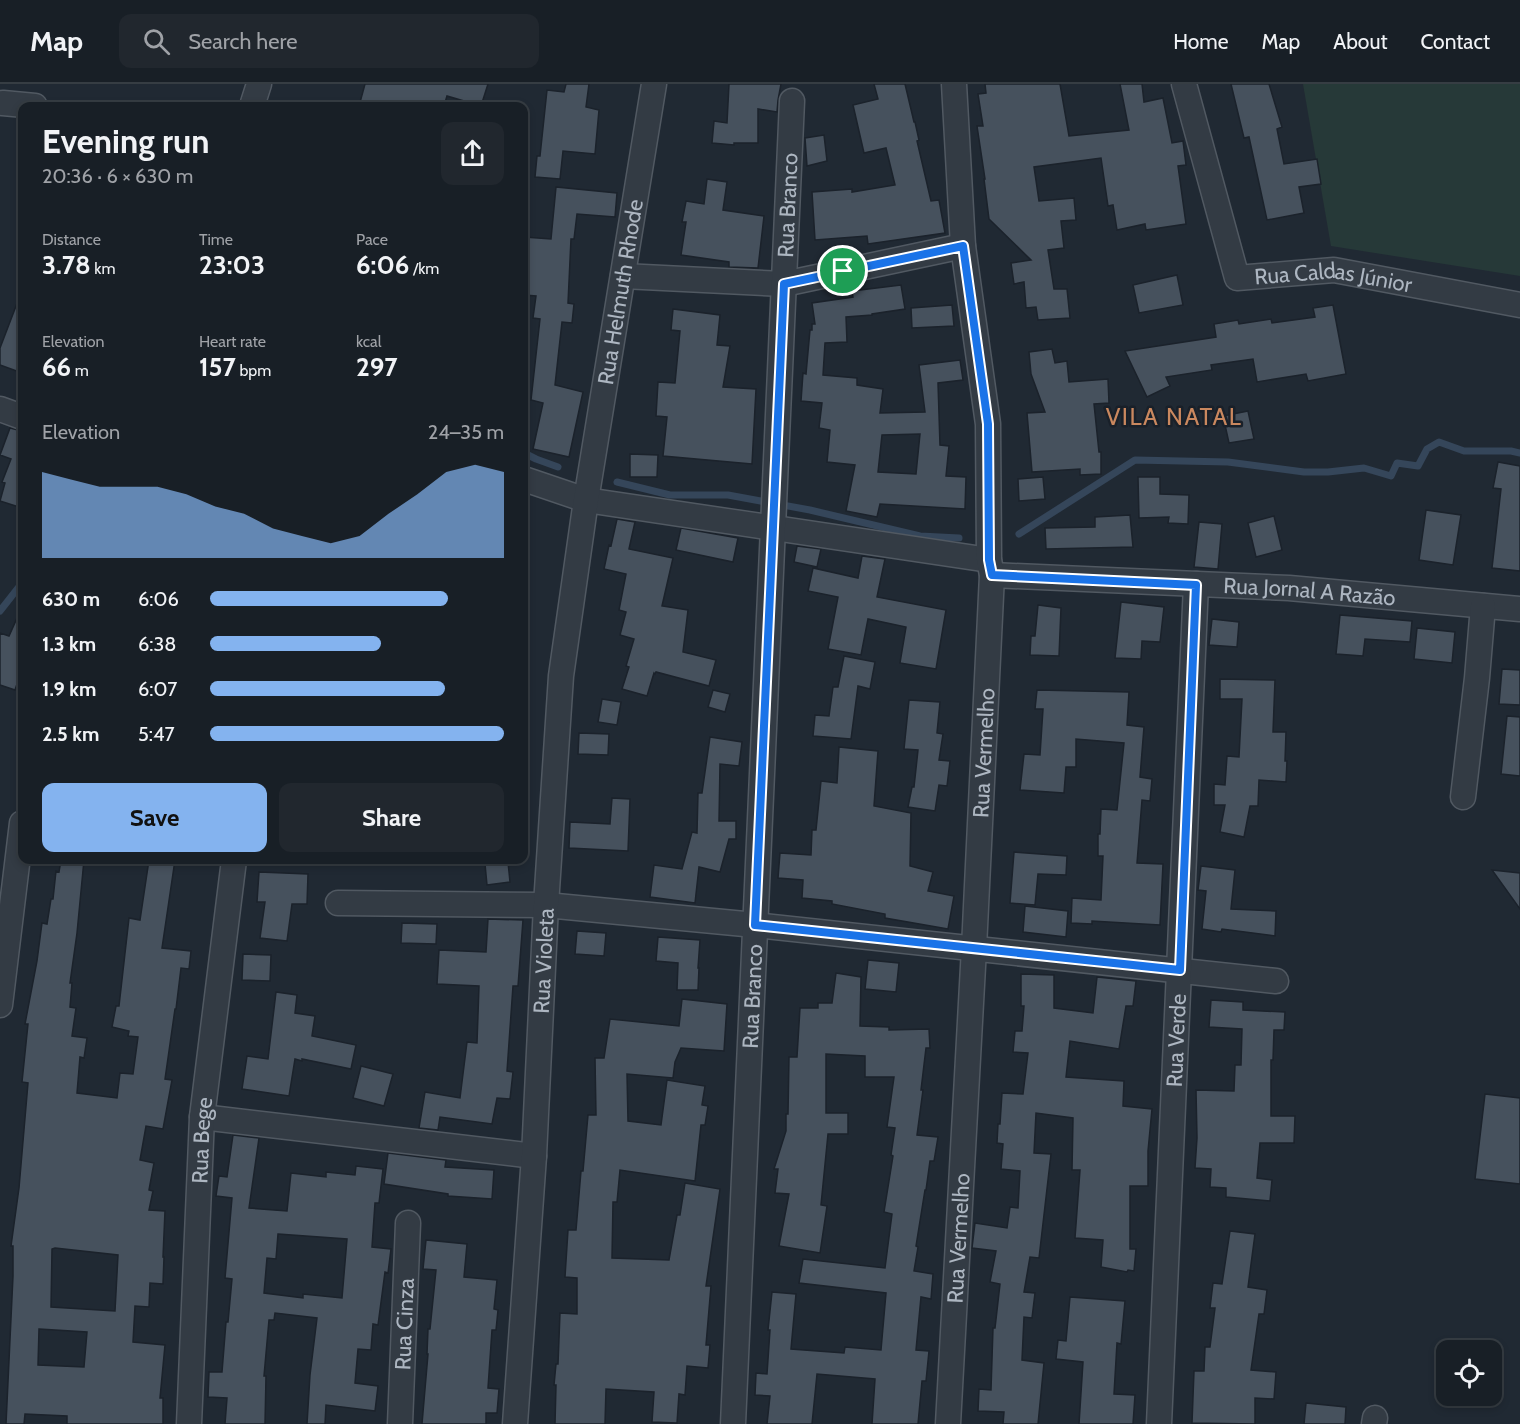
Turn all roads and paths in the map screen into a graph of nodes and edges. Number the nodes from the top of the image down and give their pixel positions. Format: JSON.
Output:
{"nodes":[{"id":1,"x":259,"y":84,"type":"edge"},
{"id":2,"x":654,"y":84,"type":"edge"},
{"id":3,"x":954,"y":84,"type":"edge"},
{"id":4,"x":1184,"y":84,"type":"edge"},
{"id":5,"x":3,"y":100,"type":"edge"},
{"id":6,"x":792,"y":101,"type":"dead end"},
{"id":7,"x":253,"y":102,"type":"edge"},
{"id":8,"x":18,"y":103,"type":"edge"},
{"id":9,"x":963,"y":246,"type":"junction"},
{"id":10,"x":623,"y":276,"type":"junction"},
{"id":11,"x":784,"y":284,"type":"junction"},
{"id":12,"x":1520,"y":305,"type":"edge"},
{"id":13,"x":0,"y":409,"type":"edge"},
{"id":14,"x":18,"y":416,"type":"edge"},
{"id":15,"x":528,"y":480,"type":"edge"},
{"id":16,"x":586,"y":500,"type":"junction"},
{"id":17,"x":773,"y":527,"type":"junction"},
{"id":18,"x":990,"y":567,"type":"junction"},
{"id":19,"x":1196,"y":585,"type":"junction"},
{"id":20,"x":1483,"y":606,"type":"junction"},
{"id":21,"x":1520,"y":609,"type":"edge"},
{"id":22,"x":1463,"y":797,"type":"dead end"},
{"id":23,"x":18,"y":856,"type":"edge"},
{"id":24,"x":234,"y":864,"type":"edge"},
{"id":25,"x":338,"y":903,"type":"dead end"},
{"id":26,"x":546,"y":905,"type":"junction"},
{"id":27,"x":755,"y":925,"type":"junction"},
{"id":28,"x":974,"y":948,"type":"junction"},
{"id":29,"x":1180,"y":970,"type":"junction"},
{"id":30,"x":1276,"y":981,"type":"dead end"},
{"id":31,"x":0,"y":1005,"type":"edge"},
{"id":32,"x":202,"y":1117,"type":"junction"},
{"id":33,"x":534,"y":1156,"type":"junction"},
{"id":34,"x":408,"y":1223,"type":"dead end"},
{"id":35,"x":189,"y":1424,"type":"edge"},
{"id":36,"x":400,"y":1424,"type":"edge"},
{"id":37,"x":515,"y":1424,"type":"edge"},
{"id":38,"x":733,"y":1424,"type":"edge"},
{"id":39,"x":948,"y":1424,"type":"edge"},
{"id":40,"x":1159,"y":1424,"type":"edge"}],
"edges":[{"from":1,"to":7,"type":"street"},
{"from":2,"to":10,"type":"street","name":"Rua Helmuth Rhode"},
{"from":3,"to":9,"type":"street","name":"Rua Vermelho"},
{"from":4,"to":12,"type":"street","name":"Rua Caldas Júnior"},
{"from":5,"to":8,"type":"street"},
{"from":6,"to":11,"type":"street","name":"Rua Branco"},
{"from":9,"to":11,"type":"street"},
{"from":9,"to":18,"type":"street","name":"Rua Vermelho"},
{"from":10,"to":11,"type":"street"},
{"from":10,"to":16,"type":"street","name":"Rua Helmuth Rhode"},
{"from":11,"to":17,"type":"street","name":"Rua Branco"},
{"from":13,"to":14,"type":"street"},
{"from":15,"to":16,"type":"street","name":"Rua Jornal A Razão"},
{"from":16,"to":17,"type":"street","name":"Rua Jornal A Razão"},
{"from":16,"to":26,"type":"street","name":"Rua Violeta"},
{"from":17,"to":18,"type":"street","name":"Rua Jornal A Razão"},
{"from":17,"to":27,"type":"street","name":"Rua Branco"},
{"from":18,"to":19,"type":"street","name":"Rua Jornal A Razão"},
{"from":18,"to":28,"type":"street","name":"Rua Vermelho"},
{"from":19,"to":20,"type":"street","name":"Rua Jornal A Razão"},
{"from":19,"to":29,"type":"street","name":"Rua Verde"},
{"from":20,"to":21,"type":"street","name":"Rua Jornal A Razão"},
{"from":20,"to":22,"type":"street"},
{"from":23,"to":31,"type":"street"},
{"from":24,"to":32,"type":"street","name":"Rua Bege"},
{"from":25,"to":26,"type":"street"},
{"from":26,"to":27,"type":"street"},
{"from":26,"to":33,"type":"street","name":"Rua Violeta"},
{"from":27,"to":28,"type":"street"},
{"from":27,"to":38,"type":"street","name":"Rua Branco"},
{"from":28,"to":29,"type":"street"},
{"from":28,"to":39,"type":"street","name":"Rua Vermelho"},
{"from":29,"to":30,"type":"street"},
{"from":29,"to":40,"type":"street","name":"Rua Verde"},
{"from":32,"to":33,"type":"street"},
{"from":32,"to":35,"type":"street","name":"Rua Bege"},
{"from":33,"to":37,"type":"street","name":"Rua Violeta"},
{"from":34,"to":36,"type":"street","name":"Rua Cinza"}]}
